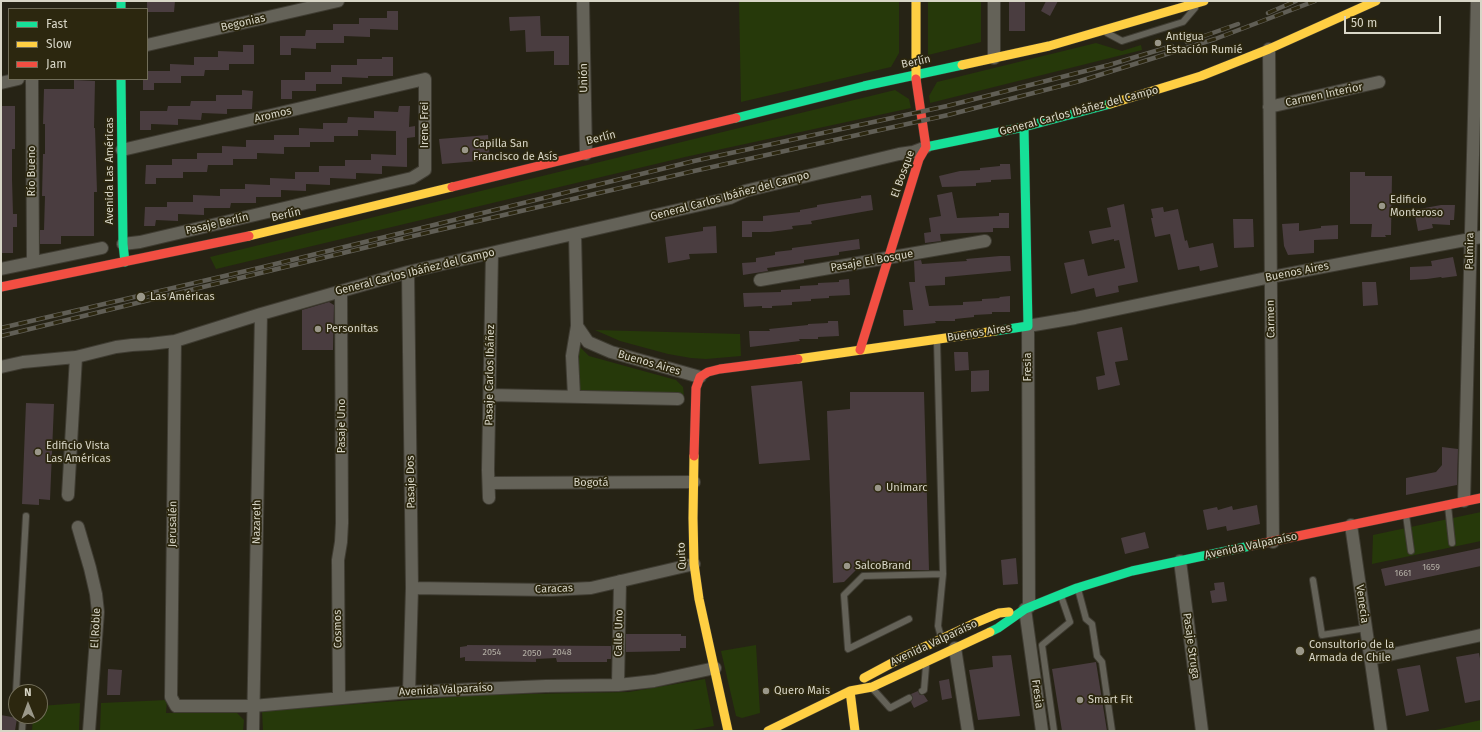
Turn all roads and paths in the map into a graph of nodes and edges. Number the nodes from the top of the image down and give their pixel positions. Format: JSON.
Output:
{"nodes":[{"id":1,"x":338,"y":1,"type":"edge"},
{"id":2,"x":583,"y":1,"type":"edge"},
{"id":3,"x":916,"y":1,"type":"edge"},
{"id":4,"x":994,"y":1,"type":"edge"},
{"id":5,"x":1376,"y":1,"type":"edge"},
{"id":6,"x":1477,"y":1,"type":"edge"},
{"id":7,"x":1201,"y":2,"type":"edge"},
{"id":8,"x":1102,"y":31,"type":"junction"},
{"id":9,"x":148,"y":44,"type":"edge"},
{"id":10,"x":1269,"y":49,"type":"junction"},
{"id":11,"x":994,"y":58,"type":"junction"},
{"id":12,"x":915,"y":75,"type":"junction"},
{"id":13,"x":14,"y":80,"type":"edge"},
{"id":14,"x":32,"y":80,"type":"edge"},
{"id":15,"x":121,"y":80,"type":"edge"},
{"id":16,"x":425,"y":80,"type":"joint"},
{"id":17,"x":1379,"y":82,"type":"dead end"},
{"id":18,"x":1,"y":83,"type":"edge"},
{"id":19,"x":1269,"y":107,"type":"junction"},
{"id":20,"x":1024,"y":128,"type":"junction"},
{"id":21,"x":926,"y":147,"type":"junction"},
{"id":22,"x":122,"y":150,"type":"junction"},
{"id":23,"x":586,"y":154,"type":"junction"},
{"id":24,"x":425,"y":170,"type":"joint"},
{"id":25,"x":576,"y":234,"type":"junction"},
{"id":26,"x":1476,"y":238,"type":"edge"},
{"id":27,"x":985,"y":241,"type":"dead end"},
{"id":28,"x":123,"y":244,"type":"junction"},
{"id":29,"x":102,"y":248,"type":"dead end"},
{"id":30,"x":492,"y":253,"type":"junction"},
{"id":31,"x":888,"y":258,"type":"junction"},
{"id":32,"x":33,"y":262,"type":"junction"},
{"id":33,"x":125,"y":262,"type":"junction"},
{"id":34,"x":1,"y":268,"type":"edge"},
{"id":35,"x":408,"y":272,"type":"junction"},
{"id":36,"x":1271,"y":277,"type":"junction"},
{"id":37,"x":760,"y":280,"type":"dead end"},
{"id":38,"x":1,"y":287,"type":"edge"},
{"id":39,"x":341,"y":291,"type":"junction"},
{"id":40,"x":261,"y":314,"type":"junction"},
{"id":41,"x":577,"y":326,"type":"junction"},
{"id":42,"x":1028,"y":326,"type":"junction"},
{"id":43,"x":937,"y":340,"type":"junction"},
{"id":44,"x":175,"y":341,"type":"junction"},
{"id":45,"x":860,"y":350,"type":"junction"},
{"id":46,"x":76,"y":357,"type":"junction"},
{"id":47,"x":1,"y":367,"type":"edge"},
{"id":48,"x":700,"y":377,"type":"junction"},
{"id":49,"x":490,"y":395,"type":"junction"},
{"id":50,"x":574,"y":396,"type":"junction"},
{"id":51,"x":678,"y":399,"type":"dead end"},
{"id":52,"x":694,"y":482,"type":"junction"},
{"id":53,"x":489,"y":483,"type":"junction"},
{"id":54,"x":68,"y":496,"type":"dead end"},
{"id":55,"x":489,"y":498,"type":"dead end"},
{"id":56,"x":1481,"y":498,"type":"edge"},
{"id":57,"x":1464,"y":501,"type":"junction"},
{"id":58,"x":1447,"y":505,"type":"junction"},
{"id":59,"x":1406,"y":514,"type":"junction"},
{"id":60,"x":26,"y":516,"type":"dead end"},
{"id":61,"x":1351,"y":525,"type":"junction"},
{"id":62,"x":78,"y":527,"type":"dead end"},
{"id":63,"x":1273,"y":542,"type":"junction"},
{"id":64,"x":1452,"y":543,"type":"dead end"},
{"id":65,"x":1411,"y":551,"type":"dead end"},
{"id":66,"x":338,"y":560,"type":"joint"},
{"id":67,"x":1180,"y":561,"type":"junction"},
{"id":68,"x":694,"y":564,"type":"junction"},
{"id":69,"x":943,"y":574,"type":"junction"},
{"id":70,"x":1313,"y":580,"type":"dead end"},
{"id":71,"x":620,"y":581,"type":"junction"},
{"id":72,"x":412,"y":588,"type":"junction"},
{"id":73,"x":1077,"y":588,"type":"junction"},
{"id":74,"x":1061,"y":594,"type":"junction"},
{"id":75,"x":1027,"y":608,"type":"junction"},
{"id":76,"x":909,"y":619,"type":"dead end"},
{"id":77,"x":1366,"y":628,"type":"junction"},
{"id":78,"x":1481,"y":636,"type":"edge"},
{"id":79,"x":941,"y":640,"type":"junction"},
{"id":80,"x":955,"y":648,"type":"junction"},
{"id":81,"x":1370,"y":659,"type":"junction"},
{"id":82,"x":926,"y":662,"type":"junction"},
{"id":83,"x":715,"y":668,"type":"junction"},
{"id":84,"x":16,"y":684,"type":"edge"},
{"id":85,"x":618,"y":686,"type":"junction"},
{"id":86,"x":872,"y":687,"type":"junction"},
{"id":87,"x":850,"y":691,"type":"junction"},
{"id":88,"x":922,"y":691,"type":"dead end"},
{"id":89,"x":409,"y":692,"type":"junction"},
{"id":90,"x":339,"y":698,"type":"junction"},
{"id":91,"x":909,"y":698,"type":"dead end"},
{"id":92,"x":176,"y":706,"type":"joint"},
{"id":93,"x":253,"y":706,"type":"junction"},
{"id":94,"x":89,"y":731,"type":"edge"},
{"id":95,"x":253,"y":731,"type":"edge"},
{"id":96,"x":728,"y":731,"type":"edge"},
{"id":97,"x":768,"y":731,"type":"edge"},
{"id":98,"x":855,"y":731,"type":"edge"},
{"id":99,"x":968,"y":731,"type":"edge"},
{"id":100,"x":1042,"y":731,"type":"edge"},
{"id":101,"x":1054,"y":731,"type":"edge"},
{"id":102,"x":1112,"y":731,"type":"edge"},
{"id":103,"x":1202,"y":731,"type":"edge"},
{"id":104,"x":1381,"y":731,"type":"edge"}],
"edges":[{"from":1,"to":9,"type":"street","name":"Begonias"},
{"from":2,"to":23,"type":"street","name":"Unión"},
{"from":3,"to":12,"type":"main road","name":"El Bosque"},
{"from":4,"to":11,"type":"street"},
{"from":5,"to":10,"type":"main road","name":"General Carlos Ibáñez del Campo"},
{"from":6,"to":26,"type":"street","name":"Palmira"},
{"from":7,"to":8,"type":"main road","name":"Berlín"},
{"from":7,"to":8,"type":"lane"},
{"from":8,"to":11,"type":"main road","name":"Berlín"},
{"from":10,"to":19,"type":"street","name":"Carmen"},
{"from":10,"to":20,"type":"main road","name":"General Carlos Ibáñez del Campo"},
{"from":11,"to":12,"type":"main road","name":"Berlín"},
{"from":12,"to":21,"type":"main road","name":"El Bosque"},
{"from":12,"to":23,"type":"main road","name":"Berlín"},
{"from":13,"to":18,"type":"street"},
{"from":14,"to":32,"type":"street","name":"Río Bueno"},
{"from":15,"to":22,"type":"main road","name":"Avenida Las Américas"},
{"from":16,"to":22,"type":"street","name":"Aromos"},
{"from":16,"to":24,"type":"street","name":"Irene Frei"},
{"from":17,"to":19,"type":"street","name":"Carmen Interior"},
{"from":19,"to":36,"type":"street","name":"Carmen"},
{"from":20,"to":21,"type":"main road","name":"General Carlos Ibáñez del Campo"},
{"from":20,"to":42,"type":"main road","name":"Fresia"},
{"from":21,"to":25,"type":"street","name":"General Carlos Ibáñez del Campo"},
{"from":21,"to":31,"type":"main road","name":"El Bosque"},
{"from":22,"to":28,"type":"main road","name":"Avenida Las Américas"},
{"from":23,"to":33,"type":"main road","name":"Berlín"},
{"from":24,"to":28,"type":"street","name":"Pasaje Berlín"},
{"from":25,"to":30,"type":"street","name":"General Carlos Ibáñez del Campo"},
{"from":25,"to":41,"type":"street"},
{"from":26,"to":36,"type":"street","name":"Buenos Aires"},
{"from":26,"to":57,"type":"street","name":"Palmira"},
{"from":27,"to":31,"type":"street","name":"Pasaje El Bosque"},
{"from":28,"to":33,"type":"main road","name":"Avenida Las Américas"},
{"from":29,"to":32,"type":"street"},
{"from":30,"to":35,"type":"street","name":"General Carlos Ibáñez del Campo"},
{"from":30,"to":49,"type":"street","name":"Pasaje Carlos Ibáñez"},
{"from":31,"to":37,"type":"street","name":"Pasaje El Bosque"},
{"from":31,"to":45,"type":"main road","name":"El Bosque"},
{"from":32,"to":34,"type":"street"},
{"from":33,"to":38,"type":"main road","name":"Berlín"},
{"from":35,"to":39,"type":"street","name":"General Carlos Ibáñez del Campo"},
{"from":35,"to":72,"type":"street","name":"Pasaje Dos"},
{"from":36,"to":42,"type":"street","name":"Buenos Aires"},
{"from":36,"to":63,"type":"street","name":"Carmen"},
{"from":39,"to":40,"type":"street","name":"General Carlos Ibáñez del Campo"},
{"from":39,"to":66,"type":"street","name":"Pasaje Uno"},
{"from":40,"to":44,"type":"street","name":"General Carlos Ibáñez del Campo"},
{"from":40,"to":93,"type":"street","name":"Nazareth"},
{"from":41,"to":48,"type":"street","name":"Buenos Aires"},
{"from":41,"to":50,"type":"street"},
{"from":42,"to":43,"type":"main road","name":"Buenos Aires"},
{"from":42,"to":75,"type":"street","name":"Fresia"},
{"from":43,"to":45,"type":"main road","name":"Buenos Aires"},
{"from":43,"to":69,"type":"lane"},
{"from":44,"to":46,"type":"street","name":"General Carlos Ibáñez del Campo"},
{"from":44,"to":92,"type":"street","name":"Jerusalén"},
{"from":45,"to":48,"type":"main road","name":"Buenos Aires"},
{"from":46,"to":47,"type":"street","name":"General Carlos Ibáñez del Campo"},
{"from":46,"to":54,"type":"street"},
{"from":48,"to":52,"type":"main road","name":"Quito"},
{"from":49,"to":50,"type":"street"},
{"from":49,"to":53,"type":"street","name":"Pasaje Carlos Ibáñez"},
{"from":50,"to":51,"type":"street"},
{"from":52,"to":53,"type":"street","name":"Bogotá"},
{"from":52,"to":68,"type":"main road","name":"Quito"},
{"from":53,"to":55,"type":"street","name":"Pasaje Carlos Ibáñez"},
{"from":56,"to":57,"type":"main road","name":"Avenida Valparaíso"},
{"from":57,"to":58,"type":"main road","name":"Avenida Valparaíso"},
{"from":58,"to":59,"type":"main road","name":"Avenida Valparaíso"},
{"from":58,"to":64,"type":"lane"},
{"from":59,"to":61,"type":"main road","name":"Avenida Valparaíso"},
{"from":59,"to":65,"type":"lane"},
{"from":60,"to":84,"type":"lane"},
{"from":61,"to":63,"type":"main road","name":"Avenida Valparaíso"},
{"from":61,"to":77,"type":"street","name":"Venecia"},
{"from":62,"to":94,"type":"street","name":"El Roble"},
{"from":63,"to":67,"type":"main road","name":"Avenida Valparaíso"},
{"from":66,"to":90,"type":"street","name":"Cosmos"},
{"from":67,"to":73,"type":"main road","name":"Avenida Valparaíso"},
{"from":67,"to":103,"type":"street","name":"Pasaje Struga"},
{"from":68,"to":71,"type":"street","name":"Caracas"},
{"from":68,"to":83,"type":"main road","name":"Quito"},
{"from":69,"to":76,"type":"lane"},
{"from":69,"to":79,"type":"lane"},
{"from":70,"to":77,"type":"lane"},
{"from":71,"to":72,"type":"street","name":"Caracas"},
{"from":71,"to":85,"type":"street","name":"Calle Uno"},
{"from":72,"to":89,"type":"street","name":"Pasaje Dos"},
{"from":73,"to":74,"type":"main road","name":"Avenida Valparaíso"},
{"from":73,"to":102,"type":"lane"},
{"from":74,"to":75,"type":"main road","name":"Avenida Valparaíso"},
{"from":74,"to":101,"type":"lane"},
{"from":75,"to":79,"type":"main road","name":"Avenida Valparaíso"},
{"from":75,"to":80,"type":"main road","name":"Avenida Valparaíso"},
{"from":75,"to":100,"type":"street","name":"Fresia"},
{"from":77,"to":81,"type":"street","name":"Venecia"},
{"from":78,"to":81,"type":"street"},
{"from":79,"to":87,"type":"main road","name":"Avenida Valparaíso"},
{"from":80,"to":82,"type":"main road","name":"Avenida Valparaíso"},
{"from":80,"to":99,"type":"street"},
{"from":81,"to":104,"type":"street","name":"Venecia"},
{"from":82,"to":86,"type":"main road","name":"Avenida Valparaíso"},
{"from":82,"to":88,"type":"lane"},
{"from":83,"to":85,"type":"street","name":"Avenida Valparaíso"},
{"from":83,"to":96,"type":"main road","name":"Quito"},
{"from":85,"to":89,"type":"street","name":"Avenida Valparaíso"},
{"from":86,"to":87,"type":"main road","name":"Avenida Valparaíso"},
{"from":86,"to":91,"type":"lane"},
{"from":87,"to":97,"type":"main road","name":"Avenida Valparaíso"},
{"from":87,"to":98,"type":"main road"},
{"from":89,"to":90,"type":"street","name":"Avenida Valparaíso"},
{"from":90,"to":93,"type":"street","name":"Avenida Valparaíso"},
{"from":92,"to":93,"type":"street","name":"Avenida Valparaíso"},
{"from":93,"to":95,"type":"street","name":"Nazareth"}]}
